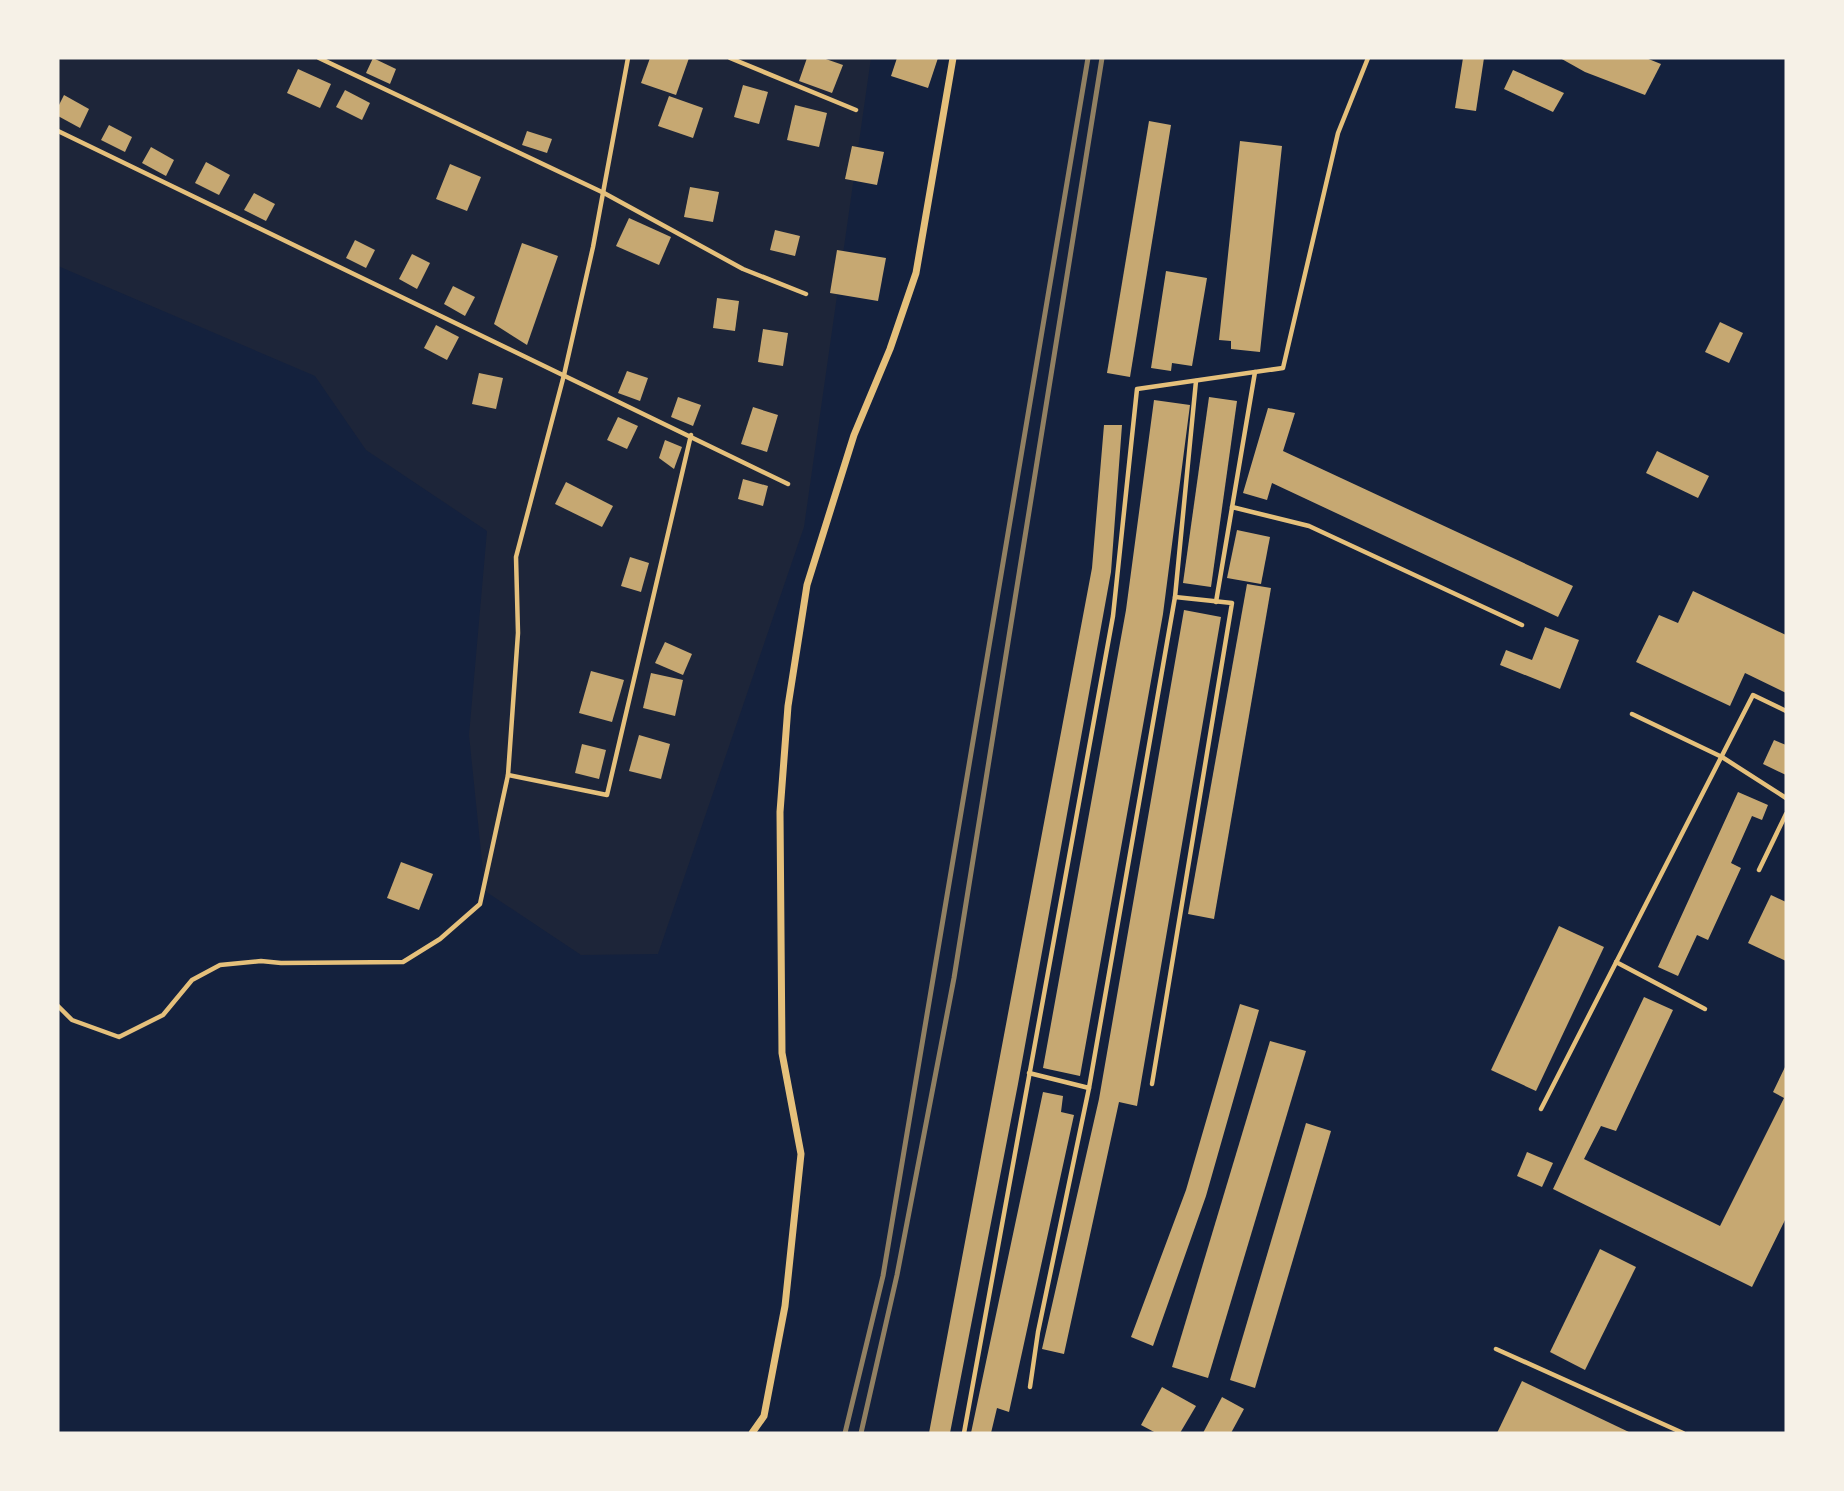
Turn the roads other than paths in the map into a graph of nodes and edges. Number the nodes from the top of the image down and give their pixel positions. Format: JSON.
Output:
{"nodes":[{"id":1,"x":319,"y":58,"type":"edge"},
{"id":2,"x":628,"y":58,"type":"edge"},
{"id":3,"x":730,"y":58,"type":"edge"},
{"id":4,"x":953,"y":58,"type":"edge"},
{"id":5,"x":1368,"y":58,"type":"edge"},
{"id":6,"x":856,"y":110,"type":"dead end"},
{"id":7,"x":58,"y":131,"type":"edge"},
{"id":8,"x":604,"y":193,"type":"junction"},
{"id":9,"x":806,"y":294,"type":"dead end"},
{"id":10,"x":1255,"y":372,"type":"junction"},
{"id":11,"x":564,"y":375,"type":"junction"},
{"id":12,"x":1196,"y":381,"type":"junction"},
{"id":13,"x":691,"y":436,"type":"junction"},
{"id":14,"x":788,"y":484,"type":"dead end"},
{"id":15,"x":1232,"y":506,"type":"junction"},
{"id":16,"x":1175,"y":597,"type":"junction"},
{"id":17,"x":1216,"y":602,"type":"junction"},
{"id":18,"x":1522,"y":625,"type":"dead end"},
{"id":19,"x":1786,"y":711,"type":"edge"},
{"id":20,"x":1632,"y":714,"type":"dead end"},
{"id":21,"x":1722,"y":757,"type":"junction"},
{"id":22,"x":508,"y":775,"type":"junction"},
{"id":23,"x":1786,"y":798,"type":"edge"},
{"id":24,"x":1786,"y":814,"type":"edge"},
{"id":25,"x":1759,"y":870,"type":"dead end"},
{"id":26,"x":1616,"y":962,"type":"junction"},
{"id":27,"x":58,"y":1006,"type":"edge"},
{"id":28,"x":1706,"y":1009,"type":"dead end"},
{"id":29,"x":1029,"y":1073,"type":"junction"},
{"id":30,"x":1152,"y":1084,"type":"dead end"},
{"id":31,"x":1089,"y":1087,"type":"junction"},
{"id":32,"x":1541,"y":1109,"type":"dead end"},
{"id":33,"x":1496,"y":1349,"type":"dead end"},
{"id":34,"x":1030,"y":1387,"type":"dead end"},
{"id":35,"x":752,"y":1433,"type":"edge"},
{"id":36,"x":964,"y":1433,"type":"edge"},
{"id":37,"x":1683,"y":1433,"type":"edge"}],
"edges":[{"from":1,"to":8,"type":"lane"},
{"from":2,"to":8,"type":"lane"},
{"from":3,"to":6,"type":"lane"},
{"from":4,"to":35,"type":"street"},
{"from":5,"to":10,"type":"lane"},
{"from":7,"to":11,"type":"lane"},
{"from":8,"to":9,"type":"lane"},
{"from":8,"to":11,"type":"lane"},
{"from":10,"to":12,"type":"lane"},
{"from":10,"to":15,"type":"lane"},
{"from":11,"to":13,"type":"lane"},
{"from":11,"to":22,"type":"lane"},
{"from":12,"to":16,"type":"lane"},
{"from":12,"to":29,"type":"lane"},
{"from":13,"to":14,"type":"lane"},
{"from":13,"to":22,"type":"lane"},
{"from":15,"to":17,"type":"lane"},
{"from":15,"to":18,"type":"lane"},
{"from":16,"to":17,"type":"lane"},
{"from":16,"to":31,"type":"lane"},
{"from":17,"to":30,"type":"lane"},
{"from":19,"to":21,"type":"lane"},
{"from":20,"to":21,"type":"lane"},
{"from":21,"to":23,"type":"lane"},
{"from":21,"to":26,"type":"lane"},
{"from":22,"to":27,"type":"lane"},
{"from":24,"to":25,"type":"lane"},
{"from":26,"to":28,"type":"lane"},
{"from":26,"to":32,"type":"lane"},
{"from":29,"to":31,"type":"lane"},
{"from":29,"to":36,"type":"lane"},
{"from":31,"to":34,"type":"lane"},
{"from":33,"to":37,"type":"lane"}]}
